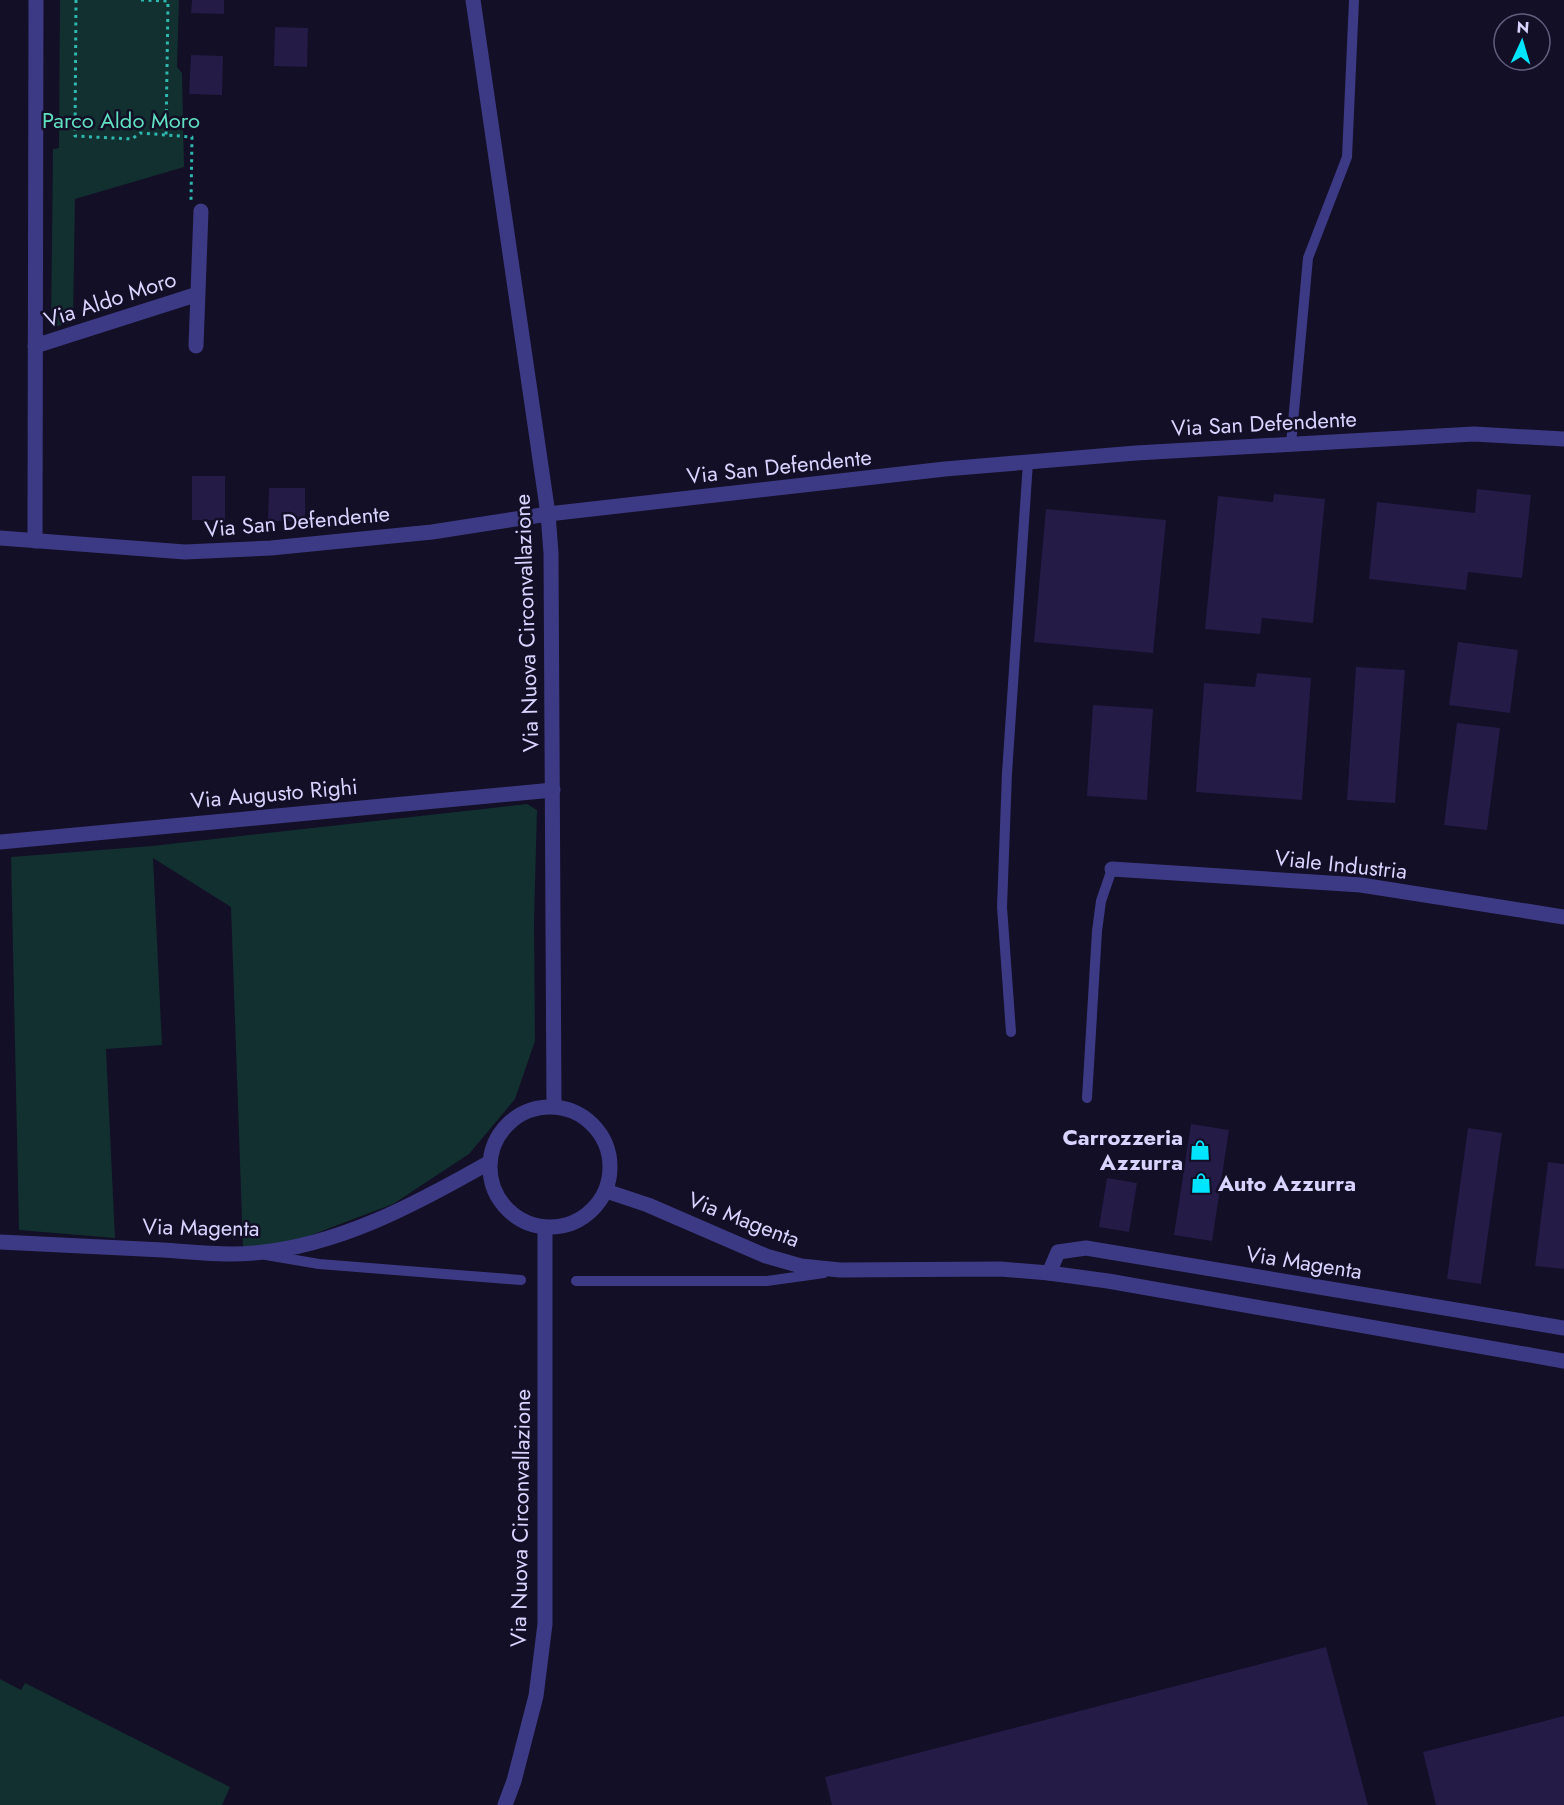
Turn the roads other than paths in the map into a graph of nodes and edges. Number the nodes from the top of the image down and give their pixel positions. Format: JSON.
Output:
{"nodes":[{"id":1,"x":36,"y":0,"type":"edge"},
{"id":2,"x":473,"y":0,"type":"edge"},
{"id":3,"x":1354,"y":0,"type":"edge"},
{"id":4,"x":201,"y":210,"type":"road end"},
{"id":5,"x":198,"y":294,"type":"junction"},
{"id":6,"x":35,"y":346,"type":"junction"},
{"id":7,"x":196,"y":346,"type":"dead end"},
{"id":8,"x":1564,"y":439,"type":"edge"},
{"id":9,"x":1292,"y":444,"type":"junction"},
{"id":10,"x":1028,"y":462,"type":"junction"},
{"id":11,"x":548,"y":514,"type":"junction"},
{"id":12,"x":0,"y":538,"type":"edge"},
{"id":13,"x":35,"y":541,"type":"junction"},
{"id":14,"x":553,"y":789,"type":"junction"},
{"id":15,"x":0,"y":842,"type":"edge"},
{"id":16,"x":1112,"y":869,"type":"joint"},
{"id":17,"x":1564,"y":917,"type":"edge"},
{"id":18,"x":1011,"y":1032,"type":"dead end"},
{"id":19,"x":1087,"y":1098,"type":"dead end"},
{"id":20,"x":554,"y":1107,"type":"junction"},
{"id":21,"x":490,"y":1162,"type":"junction"},
{"id":22,"x":606,"y":1191,"type":"junction"},
{"id":23,"x":545,"y":1227,"type":"junction"},
{"id":24,"x":0,"y":1242,"type":"edge"},
{"id":25,"x":254,"y":1253,"type":"junction"},
{"id":26,"x":840,"y":1270,"type":"junction"},
{"id":27,"x":1049,"y":1273,"type":"junction"},
{"id":28,"x":521,"y":1280,"type":"dead end"},
{"id":29,"x":576,"y":1281,"type":"dead end"},
{"id":30,"x":1564,"y":1328,"type":"edge"},
{"id":31,"x":1564,"y":1360,"type":"edge"},
{"id":32,"x":505,"y":1805,"type":"edge"}],
"edges":[{"from":1,"to":6,"type":"street","name":"Via Aldo Moro"},
{"from":2,"to":11,"type":"street","name":"Via Nuova Circonvallazione"},
{"from":3,"to":9,"type":"lane"},
{"from":4,"to":5,"type":"street","name":"Via Aldo Moro"},
{"from":5,"to":6,"type":"street","name":"Via Aldo Moro"},
{"from":5,"to":7,"type":"street","name":"Via Aldo Moro"},
{"from":6,"to":13,"type":"street","name":"Via Aldo Moro"},
{"from":8,"to":9,"type":"street","name":"Via San Defendente"},
{"from":9,"to":10,"type":"street","name":"Via San Defendente"},
{"from":10,"to":11,"type":"street","name":"Via San Defendente"},
{"from":10,"to":18,"type":"lane"},
{"from":11,"to":13,"type":"street","name":"Via San Defendente"},
{"from":11,"to":14,"type":"street","name":"Via Nuova Circonvallazione"},
{"from":12,"to":13,"type":"street","name":"Via San Defendente"},
{"from":14,"to":15,"type":"street","name":"Via Augusto Righi"},
{"from":14,"to":20,"type":"street","name":"Via Nuova Circonvallazione"},
{"from":16,"to":17,"type":"street","name":"Viale Industria"},
{"from":16,"to":19,"type":"lane"},
{"from":20,"to":21,"type":"street"},
{"from":20,"to":22,"type":"street"},
{"from":21,"to":23,"type":"street"},
{"from":21,"to":25,"type":"street","name":"Via Magenta"},
{"from":22,"to":23,"type":"street"},
{"from":22,"to":26,"type":"street","name":"Via Magenta"},
{"from":23,"to":32,"type":"street","name":"Via Nuova Circonvallazione"},
{"from":24,"to":25,"type":"street","name":"Via Magenta"},
{"from":25,"to":28,"type":"lane"},
{"from":26,"to":27,"type":"street","name":"Via Magenta"},
{"from":26,"to":29,"type":"lane"},
{"from":27,"to":30,"type":"street","name":"Via Magenta"},
{"from":27,"to":31,"type":"street","name":"Via Magenta"}]}
